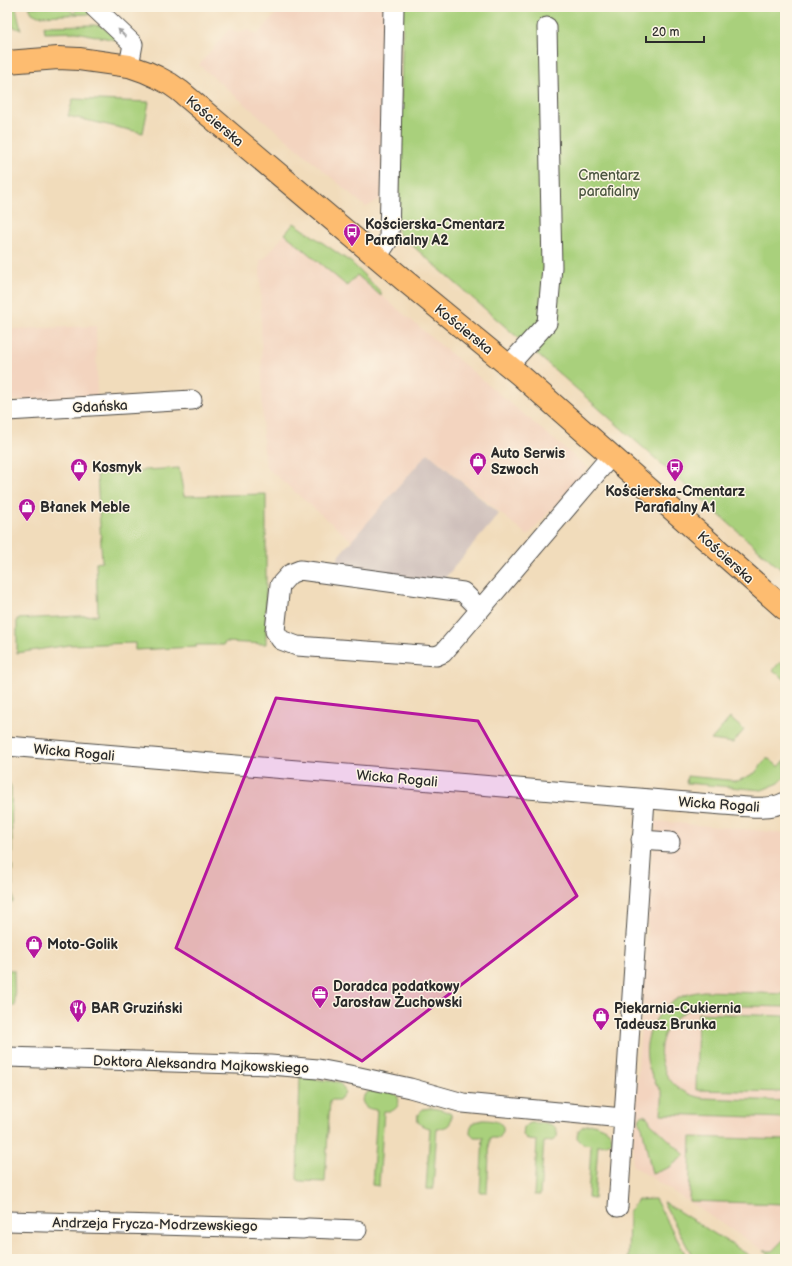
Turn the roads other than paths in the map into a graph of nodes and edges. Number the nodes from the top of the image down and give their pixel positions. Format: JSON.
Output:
{"nodes":[{"id":1,"x":94,"y":7,"type":"edge"},
{"id":2,"x":394,"y":7,"type":"edge"},
{"id":3,"x":547,"y":27,"type":"dead end"},
{"id":4,"x":7,"y":62,"type":"edge"},
{"id":5,"x":129,"y":66,"type":"junction"},
{"id":6,"x":377,"y":257,"type":"junction"},
{"id":7,"x":509,"y":365,"type":"junction"},
{"id":8,"x":192,"y":400,"type":"dead end"},
{"id":9,"x":7,"y":411,"type":"edge"},
{"id":10,"x":611,"y":456,"type":"junction"},
{"id":11,"x":480,"y":609,"type":"junction"},
{"id":12,"x":785,"y":610,"type":"edge"},
{"id":13,"x":7,"y":746,"type":"edge"},
{"id":14,"x":645,"y":799,"type":"junction"},
{"id":15,"x":785,"y":802,"type":"edge"},
{"id":16,"x":641,"y":840,"type":"junction"},
{"id":17,"x":670,"y":842,"type":"dead end"},
{"id":18,"x":7,"y":1058,"type":"edge"},
{"id":19,"x":623,"y":1118,"type":"junction"},
{"id":20,"x":618,"y":1207,"type":"dead end"},
{"id":21,"x":7,"y":1221,"type":"edge"},
{"id":22,"x":357,"y":1230,"type":"dead end"}],
"edges":[{"from":5,"to":1,"type":"street","one_way":true},
{"from":2,"to":6,"type":"street"},
{"from":3,"to":7,"type":"street"},
{"from":4,"to":5,"type":"main road","name":"Kościerska"},
{"from":5,"to":6,"type":"main road","name":"Kościerska"},
{"from":6,"to":7,"type":"main road","name":"Kościerska"},
{"from":7,"to":10,"type":"main road","name":"Kościerska"},
{"from":8,"to":9,"type":"street","name":"Gdańska"},
{"from":10,"to":11,"type":"street"},
{"from":10,"to":12,"type":"main road","name":"Kościerska"},
{"from":11,"to":11,"type":"street"},
{"from":13,"to":14,"type":"street","name":"Wicka Rogali"},
{"from":14,"to":15,"type":"street","name":"Wicka Rogali"},
{"from":14,"to":16,"type":"street"},
{"from":16,"to":17,"type":"street"},
{"from":16,"to":19,"type":"street"},
{"from":18,"to":19,"type":"street","name":"Doktora Aleksandra Majkowskiego"},
{"from":19,"to":20,"type":"street"},
{"from":21,"to":22,"type":"street","name":"Andrzeja Frycza-Modrzewskiego"}]}
